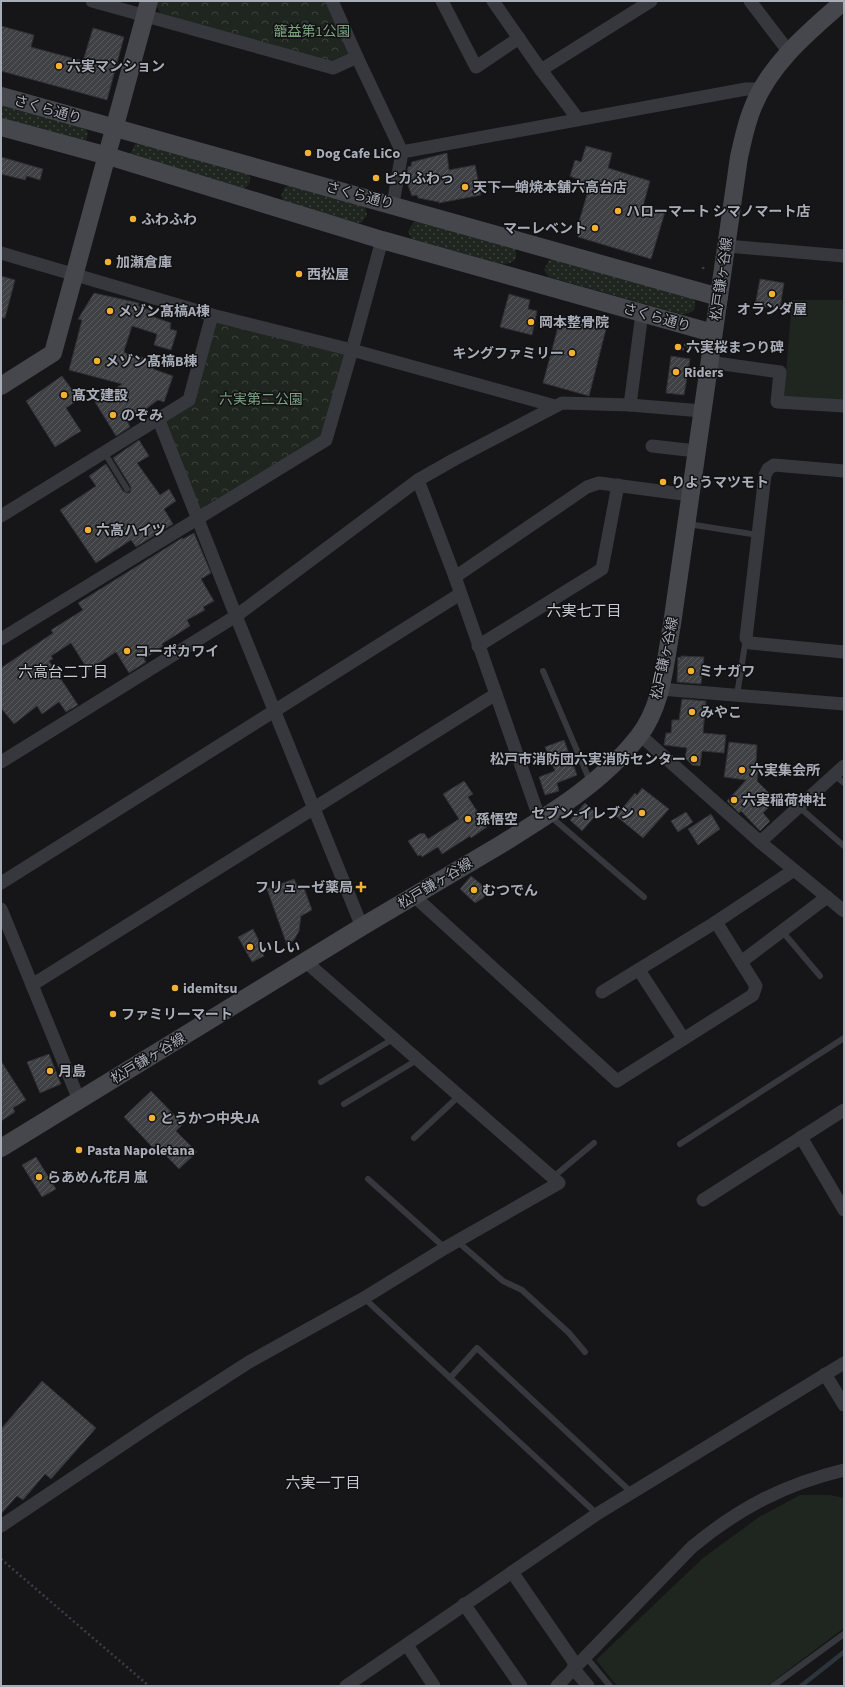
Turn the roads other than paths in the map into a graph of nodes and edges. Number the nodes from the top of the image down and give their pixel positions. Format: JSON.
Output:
{"nodes":[{"id":1,"x":92,"y":1,"type":"edge"},
{"id":2,"x":332,"y":1,"type":"edge"},
{"id":3,"x":442,"y":1,"type":"edge"},
{"id":4,"x":493,"y":1,"type":"edge"},
{"id":5,"x":651,"y":1,"type":"edge"},
{"id":6,"x":750,"y":1,"type":"edge"},
{"id":7,"x":844,"y":1,"type":"edge"},
{"id":8,"x":147,"y":9,"type":"edge"},
{"id":9,"x":519,"y":38,"type":"junction"},
{"id":10,"x":789,"y":52,"type":"junction"},
{"id":11,"x":357,"y":57,"type":"junction"},
{"id":12,"x":541,"y":70,"type":"junction"},
{"id":13,"x":762,"y":89,"type":"junction"},
{"id":14,"x":1,"y":96,"type":"edge"},
{"id":15,"x":578,"y":119,"type":"junction"},
{"id":16,"x":1,"y":127,"type":"edge"},
{"id":17,"x":116,"y":128,"type":"junction"},
{"id":18,"x":402,"y":152,"type":"junction"},
{"id":19,"x":108,"y":156,"type":"junction"},
{"id":20,"x":393,"y":204,"type":"junction"},
{"id":21,"x":382,"y":240,"type":"junction"},
{"id":22,"x":726,"y":246,"type":"junction"},
{"id":23,"x":1,"y":253,"type":"edge"},
{"id":24,"x":844,"y":256,"type":"edge"},
{"id":25,"x":75,"y":274,"type":"junction"},
{"id":26,"x":719,"y":297,"type":"junction"},
{"id":27,"x":642,"y":312,"type":"junction"},
{"id":28,"x":212,"y":314,"type":"junction"},
{"id":29,"x":713,"y":333,"type":"junction"},
{"id":30,"x":352,"y":350,"type":"junction"},
{"id":31,"x":709,"y":362,"type":"junction"},
{"id":32,"x":1,"y":386,"type":"edge"},
{"id":33,"x":630,"y":405,"type":"junction"},
{"id":34,"x":555,"y":406,"type":"junction"},
{"id":35,"x":844,"y":406,"type":"edge"},
{"id":36,"x":702,"y":411,"type":"junction"},
{"id":37,"x":158,"y":418,"type":"junction"},
{"id":38,"x":652,"y":446,"type":"dead end"},
{"id":39,"x":696,"y":451,"type":"junction"},
{"id":40,"x":104,"y":452,"type":"junction"},
{"id":41,"x":844,"y":471,"type":"edge"},
{"id":42,"x":418,"y":480,"type":"junction"},
{"id":43,"x":618,"y":485,"type":"junction"},
{"id":44,"x":127,"y":489,"type":"dead end"},
{"id":45,"x":690,"y":495,"type":"junction"},
{"id":46,"x":1,"y":516,"type":"edge"},
{"id":47,"x":197,"y":519,"type":"junction"},
{"id":48,"x":686,"y":524,"type":"junction"},
{"id":49,"x":760,"y":535,"type":"junction"},
{"id":50,"x":455,"y":577,"type":"junction"},
{"id":51,"x":460,"y":594,"type":"junction"},
{"id":52,"x":236,"y":616,"type":"junction"},
{"id":53,"x":746,"y":638,"type":"junction"},
{"id":54,"x":1,"y":639,"type":"edge"},
{"id":55,"x":478,"y":646,"type":"junction"},
{"id":56,"x":844,"y":652,"type":"edge"},
{"id":57,"x":543,"y":671,"type":"dead end"},
{"id":58,"x":660,"y":689,"type":"junction"},
{"id":59,"x":496,"y":694,"type":"junction"},
{"id":60,"x":737,"y":695,"type":"junction"},
{"id":61,"x":844,"y":704,"type":"edge"},
{"id":62,"x":276,"y":711,"type":"junction"},
{"id":63,"x":640,"y":735,"type":"junction"},
{"id":64,"x":1,"y":762,"type":"edge"},
{"id":65,"x":841,"y":775,"type":"edge"},
{"id":66,"x":592,"y":784,"type":"junction"},
{"id":67,"x":798,"y":806,"type":"junction"},
{"id":68,"x":314,"y":810,"type":"junction"},
{"id":69,"x":544,"y":818,"type":"junction"},
{"id":70,"x":760,"y":842,"type":"junction"},
{"id":71,"x":844,"y":846,"type":"edge"},
{"id":72,"x":794,"y":870,"type":"junction"},
{"id":73,"x":1,"y":883,"type":"edge"},
{"id":74,"x":414,"y":896,"type":"junction"},
{"id":75,"x":827,"y":897,"type":"junction"},
{"id":76,"x":644,"y":898,"type":"dead end"},
{"id":77,"x":1,"y":909,"type":"edge"},
{"id":78,"x":844,"y":911,"type":"edge"},
{"id":79,"x":716,"y":922,"type":"junction"},
{"id":80,"x":362,"y":926,"type":"junction"},
{"id":81,"x":782,"y":931,"type":"junction"},
{"id":82,"x":306,"y":962,"type":"junction"},
{"id":83,"x":741,"y":962,"type":"junction"},
{"id":84,"x":639,"y":970,"type":"junction"},
{"id":85,"x":820,"y":976,"type":"dead end"},
{"id":86,"x":32,"y":985,"type":"junction"},
{"id":87,"x":602,"y":992,"type":"dead end"},
{"id":88,"x":683,"y":1038,"type":"junction"},
{"id":89,"x":844,"y":1038,"type":"edge"},
{"id":90,"x":393,"y":1039,"type":"junction"},
{"id":91,"x":418,"y":1060,"type":"junction"},
{"id":92,"x":321,"y":1082,"type":"dead end"},
{"id":93,"x":459,"y":1096,"type":"junction"},
{"id":94,"x":79,"y":1100,"type":"junction"},
{"id":95,"x":344,"y":1104,"type":"dead end"},
{"id":96,"x":844,"y":1110,"type":"edge"},
{"id":97,"x":801,"y":1137,"type":"junction"},
{"id":98,"x":414,"y":1138,"type":"dead end"},
{"id":99,"x":594,"y":1143,"type":"dead end"},
{"id":100,"x":680,"y":1144,"type":"dead end"},
{"id":101,"x":1,"y":1148,"type":"edge"},
{"id":102,"x":552,"y":1178,"type":"junction"},
{"id":103,"x":368,"y":1179,"type":"dead end"},
{"id":104,"x":703,"y":1200,"type":"dead end"},
{"id":105,"x":844,"y":1210,"type":"edge"},
{"id":106,"x":457,"y":1241,"type":"junction"},
{"id":107,"x":445,"y":1248,"type":"junction"},
{"id":108,"x":364,"y":1298,"type":"junction"},
{"id":109,"x":585,"y":1352,"type":"dead end"},
{"id":110,"x":844,"y":1363,"type":"edge"},
{"id":111,"x":825,"y":1374,"type":"junction"},
{"id":112,"x":450,"y":1378,"type":"junction"},
{"id":113,"x":844,"y":1405,"type":"edge"},
{"id":114,"x":844,"y":1470,"type":"edge"},
{"id":115,"x":632,"y":1492,"type":"junction"},
{"id":116,"x":597,"y":1514,"type":"junction"},
{"id":117,"x":1,"y":1526,"type":"edge"},
{"id":118,"x":512,"y":1572,"type":"junction"},
{"id":119,"x":464,"y":1604,"type":"junction"},
{"id":120,"x":844,"y":1634,"type":"edge"},
{"id":121,"x":407,"y":1645,"type":"junction"},
{"id":122,"x":586,"y":1656,"type":"junction"},
{"id":123,"x":575,"y":1666,"type":"junction"},
{"id":124,"x":346,"y":1686,"type":"edge"},
{"id":125,"x":434,"y":1686,"type":"edge"},
{"id":126,"x":521,"y":1686,"type":"edge"},
{"id":127,"x":557,"y":1686,"type":"edge"},
{"id":128,"x":588,"y":1686,"type":"edge"},
{"id":129,"x":610,"y":1686,"type":"edge"},
{"id":130,"x":772,"y":1686,"type":"edge"}],
"edges":[{"from":1,"to":8,"type":"street"},
{"from":2,"to":11,"type":"street"},
{"from":3,"to":9,"type":"street"},
{"from":4,"to":9,"type":"street"},
{"from":5,"to":12,"type":"street"},
{"from":6,"to":10,"type":"street"},
{"from":7,"to":10,"type":"street","name":"松戸鎌ヶ谷線"},
{"from":8,"to":11,"type":"street"},
{"from":8,"to":17,"type":"street"},
{"from":9,"to":12,"type":"street"},
{"from":10,"to":13,"type":"street","name":"松戸鎌ヶ谷線"},
{"from":11,"to":18,"type":"street"},
{"from":12,"to":15,"type":"street"},
{"from":13,"to":15,"type":"street"},
{"from":13,"to":22,"type":"street","name":"松戸鎌ヶ谷線"},
{"from":14,"to":17,"type":"street","name":"さくら通り"},
{"from":15,"to":18,"type":"street"},
{"from":16,"to":19,"type":"street","name":"さくら通り"},
{"from":17,"to":19,"type":"street"},
{"from":17,"to":20,"type":"street","name":"さくら通り"},
{"from":18,"to":20,"type":"street"},
{"from":19,"to":21,"type":"street","name":"さくら通り"},
{"from":19,"to":25,"type":"street"},
{"from":20,"to":26,"type":"street","name":"さくら通り"},
{"from":21,"to":27,"type":"street","name":"さくら通り"},
{"from":21,"to":30,"type":"street"},
{"from":22,"to":24,"type":"street"},
{"from":22,"to":26,"type":"street","name":"松戸鎌ヶ谷線"},
{"from":23,"to":25,"type":"street"},
{"from":25,"to":28,"type":"street"},
{"from":25,"to":32,"type":"street"},
{"from":26,"to":29,"type":"street","name":"松戸鎌ヶ谷線"},
{"from":27,"to":29,"type":"street","name":"さくら通り"},
{"from":27,"to":33,"type":"street"},
{"from":28,"to":30,"type":"street"},
{"from":28,"to":37,"type":"street"},
{"from":29,"to":31,"type":"street","name":"松戸鎌ヶ谷線"},
{"from":30,"to":34,"type":"street"},
{"from":30,"to":47,"type":"street"},
{"from":31,"to":35,"type":"street"},
{"from":31,"to":36,"type":"street","name":"松戸鎌ヶ谷線"},
{"from":33,"to":34,"type":"street"},
{"from":33,"to":36,"type":"street"},
{"from":34,"to":42,"type":"street"},
{"from":36,"to":39,"type":"street","name":"松戸鎌ヶ谷線"},
{"from":37,"to":40,"type":"street"},
{"from":37,"to":47,"type":"street"},
{"from":38,"to":39,"type":"street"},
{"from":39,"to":45,"type":"street","name":"松戸鎌ヶ谷線"},
{"from":40,"to":44,"type":"lane"},
{"from":40,"to":46,"type":"street"},
{"from":41,"to":49,"type":"street"},
{"from":42,"to":50,"type":"street"},
{"from":42,"to":52,"type":"street"},
{"from":43,"to":45,"type":"street"},
{"from":43,"to":50,"type":"street"},
{"from":43,"to":55,"type":"street"},
{"from":45,"to":48,"type":"street","name":"松戸鎌ヶ谷線"},
{"from":47,"to":52,"type":"street"},
{"from":47,"to":54,"type":"street"},
{"from":48,"to":49,"type":"lane"},
{"from":48,"to":58,"type":"street","name":"松戸鎌ヶ谷線"},
{"from":49,"to":53,"type":"street"},
{"from":50,"to":51,"type":"street"},
{"from":51,"to":55,"type":"street"},
{"from":51,"to":62,"type":"street"},
{"from":52,"to":62,"type":"street"},
{"from":52,"to":64,"type":"street"},
{"from":53,"to":56,"type":"street"},
{"from":53,"to":60,"type":"lane"},
{"from":55,"to":59,"type":"street"},
{"from":57,"to":66,"type":"lane"},
{"from":58,"to":60,"type":"street"},
{"from":58,"to":63,"type":"street","name":"松戸鎌ヶ谷線"},
{"from":59,"to":68,"type":"street"},
{"from":59,"to":69,"type":"street"},
{"from":60,"to":61,"type":"street"},
{"from":62,"to":68,"type":"street"},
{"from":62,"to":73,"type":"street"},
{"from":63,"to":66,"type":"street","name":"松戸鎌ヶ谷線"},
{"from":63,"to":70,"type":"street"},
{"from":65,"to":67,"type":"street"},
{"from":66,"to":69,"type":"street","name":"松戸鎌ヶ谷線"},
{"from":67,"to":70,"type":"street"},
{"from":67,"to":71,"type":"lane"},
{"from":68,"to":80,"type":"street"},
{"from":68,"to":86,"type":"street"},
{"from":69,"to":74,"type":"street","name":"松戸鎌ヶ谷線"},
{"from":69,"to":76,"type":"lane"},
{"from":70,"to":72,"type":"street"},
{"from":72,"to":75,"type":"street"},
{"from":72,"to":79,"type":"street"},
{"from":74,"to":80,"type":"street","name":"松戸鎌ヶ谷線"},
{"from":74,"to":88,"type":"street"},
{"from":75,"to":78,"type":"street"},
{"from":75,"to":81,"type":"street"},
{"from":77,"to":86,"type":"street"},
{"from":79,"to":83,"type":"street"},
{"from":79,"to":84,"type":"street"},
{"from":80,"to":82,"type":"street","name":"松戸鎌ヶ谷線"},
{"from":81,"to":83,"type":"street"},
{"from":81,"to":85,"type":"lane"},
{"from":82,"to":90,"type":"street"},
{"from":82,"to":94,"type":"street","name":"松戸鎌ヶ谷線"},
{"from":83,"to":88,"type":"street"},
{"from":84,"to":87,"type":"street"},
{"from":84,"to":88,"type":"street"},
{"from":86,"to":94,"type":"street"},
{"from":89,"to":100,"type":"lane"},
{"from":90,"to":91,"type":"street"},
{"from":90,"to":92,"type":"lane"},
{"from":91,"to":93,"type":"street"},
{"from":91,"to":95,"type":"lane"},
{"from":93,"to":98,"type":"lane"},
{"from":93,"to":102,"type":"street"},
{"from":94,"to":101,"type":"street","name":"松戸鎌ヶ谷線"},
{"from":96,"to":97,"type":"street"},
{"from":97,"to":104,"type":"street"},
{"from":97,"to":105,"type":"street"},
{"from":99,"to":102,"type":"lane"},
{"from":102,"to":106,"type":"street"},
{"from":103,"to":107,"type":"lane"},
{"from":106,"to":107,"type":"street"},
{"from":106,"to":109,"type":"lane"},
{"from":107,"to":108,"type":"street"},
{"from":108,"to":112,"type":"lane"},
{"from":108,"to":117,"type":"street"},
{"from":110,"to":111,"type":"street"},
{"from":111,"to":113,"type":"street"},
{"from":111,"to":115,"type":"street"},
{"from":112,"to":115,"type":"lane"},
{"from":112,"to":116,"type":"lane"},
{"from":114,"to":122,"type":"street"},
{"from":115,"to":116,"type":"street"},
{"from":116,"to":118,"type":"street"},
{"from":118,"to":119,"type":"street"},
{"from":118,"to":123,"type":"street"},
{"from":119,"to":121,"type":"street"},
{"from":119,"to":126,"type":"street"},
{"from":120,"to":130,"type":"lane"},
{"from":121,"to":124,"type":"street"},
{"from":121,"to":125,"type":"street"},
{"from":122,"to":123,"type":"street"},
{"from":122,"to":129,"type":"lane"},
{"from":123,"to":127,"type":"street"},
{"from":123,"to":128,"type":"street"}]}
